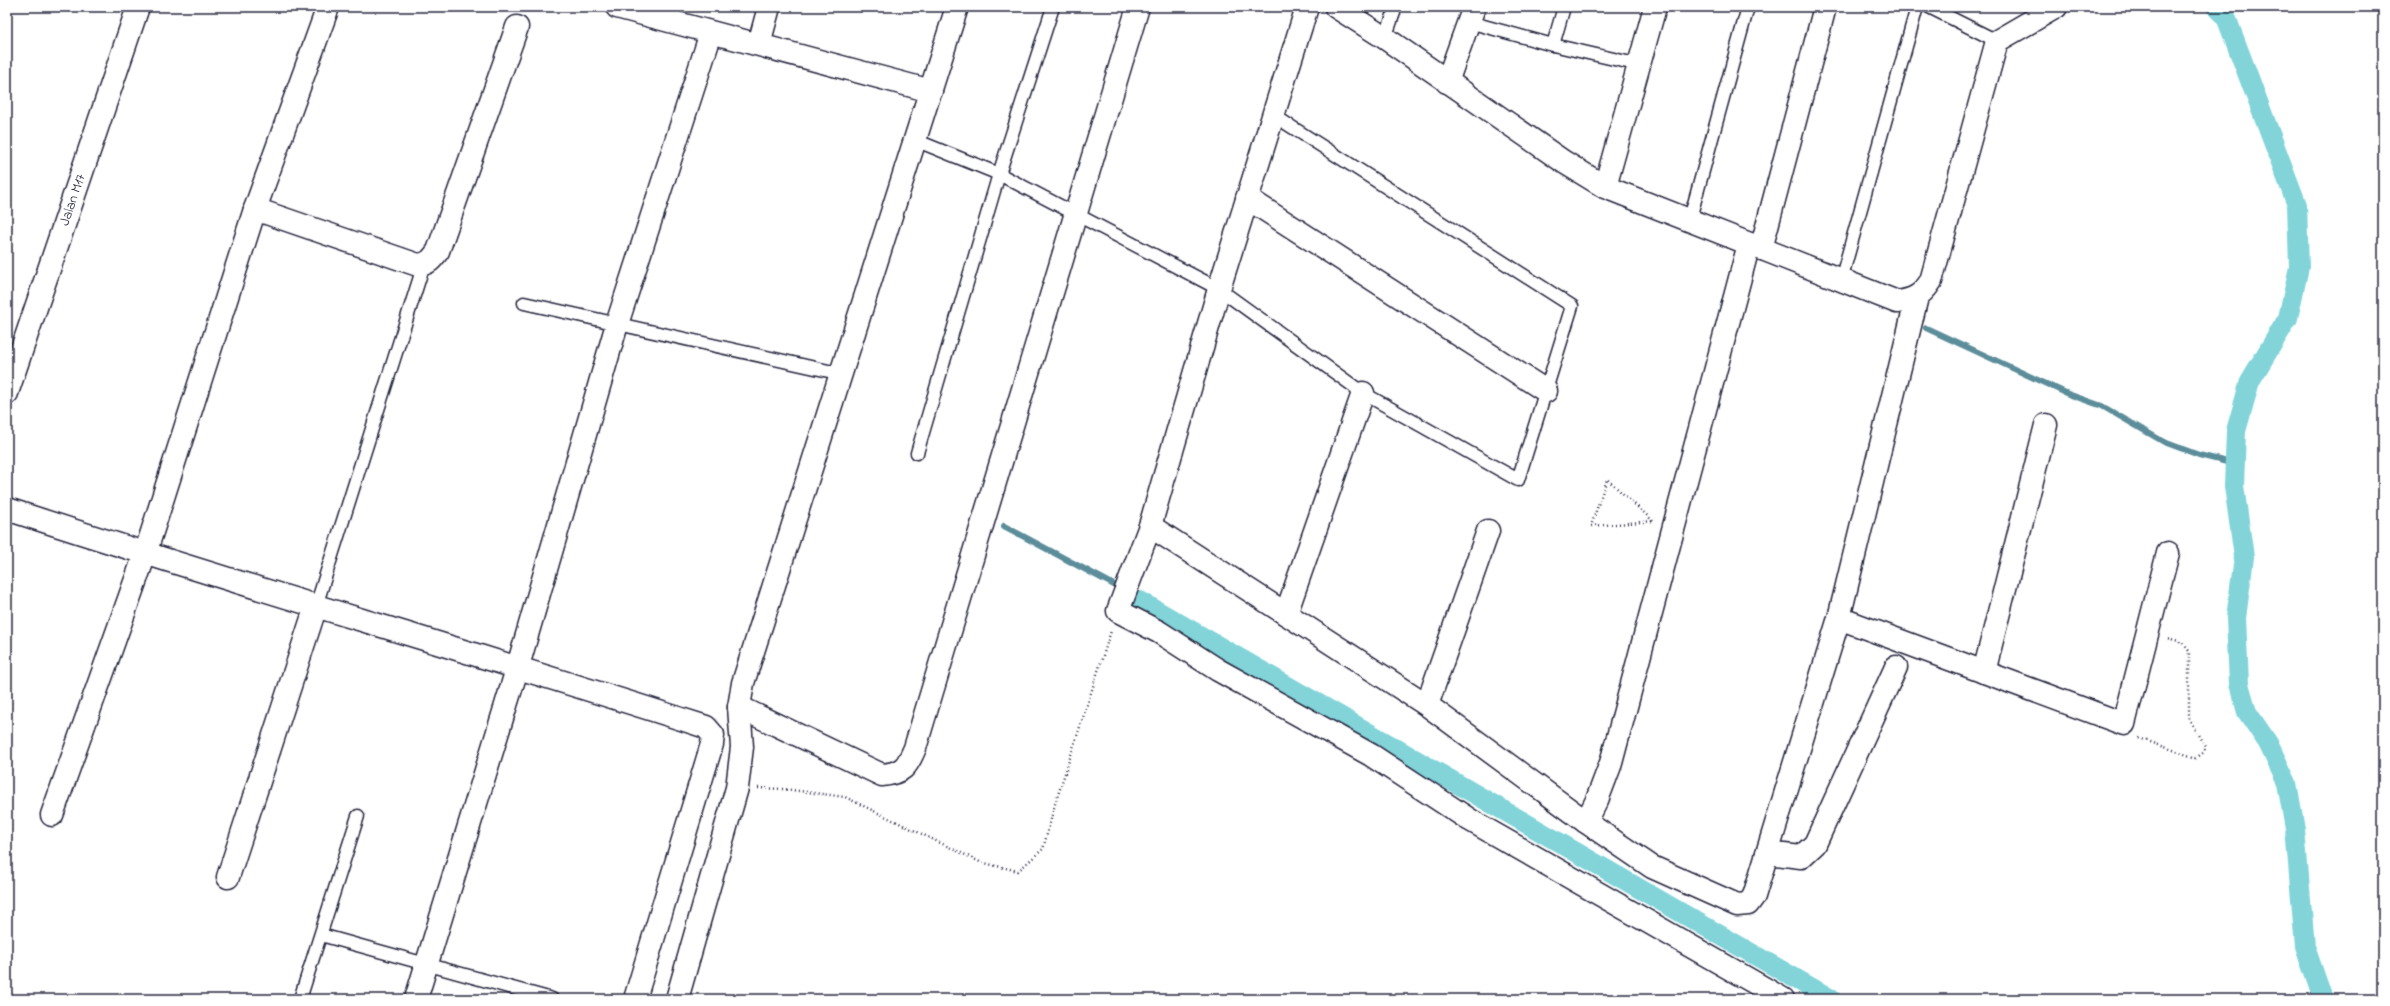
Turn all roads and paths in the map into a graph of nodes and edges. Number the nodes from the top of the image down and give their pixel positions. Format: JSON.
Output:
{"nodes":[{"id":1,"x":138,"y":7,"type":"edge"},
{"id":2,"x":328,"y":7,"type":"edge"},
{"id":3,"x":617,"y":7,"type":"edge"},
{"id":4,"x":769,"y":7,"type":"edge"},
{"id":5,"x":956,"y":7,"type":"edge"},
{"id":6,"x":1054,"y":7,"type":"edge"},
{"id":7,"x":1138,"y":7,"type":"edge"},
{"id":8,"x":1307,"y":7,"type":"edge"},
{"id":9,"x":1336,"y":7,"type":"edge"},
{"id":10,"x":1396,"y":7,"type":"edge"},
{"id":11,"x":1564,"y":7,"type":"edge"},
{"id":12,"x":1655,"y":7,"type":"edge"},
{"id":13,"x":1748,"y":7,"type":"edge"},
{"id":14,"x":1825,"y":7,"type":"edge"},
{"id":15,"x":1917,"y":7,"type":"edge"},
{"id":16,"x":1929,"y":7,"type":"edge"},
{"id":17,"x":2056,"y":7,"type":"edge"},
{"id":18,"x":1471,"y":14,"type":"edge"},
{"id":19,"x":517,"y":27,"type":"dead end"},
{"id":20,"x":711,"y":33,"type":"junction"},
{"id":21,"x":1385,"y":38,"type":"junction"},
{"id":22,"x":1997,"y":41,"type":"junction"},
{"id":23,"x":759,"y":44,"type":"junction"},
{"id":24,"x":1553,"y":45,"type":"junction"},
{"id":25,"x":1640,"y":65,"type":"junction"},
{"id":26,"x":1447,"y":82,"type":"junction"},
{"id":27,"x":931,"y":92,"type":"junction"},
{"id":28,"x":1273,"y":115,"type":"junction"},
{"id":29,"x":915,"y":140,"type":"junction"},
{"id":30,"x":999,"y":174,"type":"junction"},
{"id":31,"x":1605,"y":187,"type":"junction"},
{"id":32,"x":1247,"y":198,"type":"junction"},
{"id":33,"x":255,"y":210,"type":"junction"},
{"id":34,"x":1077,"y":214,"type":"junction"},
{"id":35,"x":1689,"y":222,"type":"junction"},
{"id":36,"x":1755,"y":246,"type":"junction"},
{"id":37,"x":424,"y":264,"type":"junction"},
{"id":38,"x":1841,"y":280,"type":"junction"},
{"id":39,"x":1219,"y":289,"type":"junction"},
{"id":40,"x":1917,"y":297,"type":"junction"},
{"id":41,"x":524,"y":303,"type":"dead end"},
{"id":42,"x":617,"y":324,"type":"junction"},
{"id":43,"x":842,"y":374,"type":"junction"},
{"id":44,"x":1546,"y":391,"type":"junction"},
{"id":45,"x":7,"y":393,"type":"edge"},
{"id":46,"x":1362,"y":393,"type":"junction"},
{"id":47,"x":2046,"y":425,"type":"dead end"},
{"id":48,"x":917,"y":453,"type":"dead end"},
{"id":49,"x":7,"y":509,"type":"edge"},
{"id":50,"x":1653,"y":521,"type":"joint"},
{"id":51,"x":1150,"y":526,"type":"junction"},
{"id":52,"x":1488,"y":531,"type":"dead end"},
{"id":53,"x":2168,"y":553,"type":"dead end"},
{"id":54,"x":145,"y":554,"type":"junction"},
{"id":55,"x":316,"y":606,"type":"junction"},
{"id":56,"x":1118,"y":611,"type":"junction"},
{"id":57,"x":1286,"y":614,"type":"junction"},
{"id":58,"x":1839,"y":618,"type":"junction"},
{"id":59,"x":2147,"y":634,"type":"junction"},
{"id":60,"x":518,"y":666,"type":"junction"},
{"id":61,"x":1896,"y":667,"type":"dead end"},
{"id":62,"x":1984,"y":672,"type":"junction"},
{"id":63,"x":1427,"y":705,"type":"junction"},
{"id":64,"x":739,"y":707,"type":"junction"},
{"id":65,"x":2124,"y":724,"type":"junction"},
{"id":66,"x":737,"y":788,"type":"junction"},
{"id":67,"x":52,"y":815,"type":"dead end"},
{"id":68,"x":358,"y":816,"type":"dead end"},
{"id":69,"x":1586,"y":822,"type":"junction"},
{"id":70,"x":1767,"y":853,"type":"junction"},
{"id":71,"x":228,"y":877,"type":"dead end"},
{"id":72,"x":321,"y":935,"type":"junction"},
{"id":73,"x":428,"y":963,"type":"junction"},
{"id":74,"x":300,"y":999,"type":"edge"},
{"id":75,"x":416,"y":999,"type":"edge"},
{"id":76,"x":552,"y":999,"type":"edge"},
{"id":77,"x":635,"y":999,"type":"edge"},
{"id":78,"x":677,"y":999,"type":"edge"},
{"id":79,"x":1783,"y":999,"type":"edge"}],
"edges":[{"from":1,"to":45,"type":"street","name":"Jalan M17"},
{"from":2,"to":33,"type":"street"},
{"from":3,"to":20,"type":"street"},
{"from":4,"to":23,"type":"street"},
{"from":5,"to":27,"type":"street"},
{"from":6,"to":30,"type":"lane"},
{"from":7,"to":34,"type":"street"},
{"from":8,"to":28,"type":"street"},
{"from":9,"to":21,"type":"street"},
{"from":10,"to":21,"type":"lane"},
{"from":11,"to":24,"type":"lane"},
{"from":12,"to":25,"type":"street"},
{"from":13,"to":35,"type":"lane"},
{"from":14,"to":36,"type":"street"},
{"from":15,"to":38,"type":"lane"},
{"from":16,"to":22,"type":"lane"},
{"from":17,"to":22,"type":"street"},
{"from":18,"to":24,"type":"lane"},
{"from":18,"to":26,"type":"street"},
{"from":19,"to":37,"type":"street"},
{"from":20,"to":23,"type":"street"},
{"from":20,"to":42,"type":"street"},
{"from":21,"to":26,"type":"street"},
{"from":22,"to":40,"type":"street"},
{"from":23,"to":27,"type":"street"},
{"from":24,"to":25,"type":"lane"},
{"from":25,"to":31,"type":"street"},
{"from":26,"to":31,"type":"street"},
{"from":27,"to":29,"type":"street"},
{"from":28,"to":32,"type":"street"},
{"from":28,"to":44,"type":"lane"},
{"from":29,"to":30,"type":"lane"},
{"from":29,"to":43,"type":"street"},
{"from":30,"to":34,"type":"lane"},
{"from":30,"to":48,"type":"lane"},
{"from":31,"to":35,"type":"street"},
{"from":32,"to":39,"type":"street"},
{"from":32,"to":44,"type":"street"},
{"from":33,"to":37,"type":"street"},
{"from":33,"to":54,"type":"street"},
{"from":34,"to":39,"type":"lane"},
{"from":34,"to":64,"type":"street"},
{"from":35,"to":36,"type":"street"},
{"from":36,"to":38,"type":"street"},
{"from":36,"to":69,"type":"street"},
{"from":37,"to":55,"type":"lane"},
{"from":38,"to":40,"type":"street"},
{"from":39,"to":46,"type":"lane"},
{"from":39,"to":51,"type":"street"},
{"from":40,"to":58,"type":"street"},
{"from":41,"to":42,"type":"lane"},
{"from":42,"to":43,"type":"lane"},
{"from":42,"to":60,"type":"street"},
{"from":43,"to":64,"type":"street"},
{"from":44,"to":46,"type":"lane"},
{"from":46,"to":57,"type":"street"},
{"from":47,"to":62,"type":"street"},
{"from":49,"to":54,"type":"street"},
{"from":50,"to":50,"type":"path"},
{"from":51,"to":56,"type":"street"},
{"from":51,"to":57,"type":"street"},
{"from":52,"to":63,"type":"street"},
{"from":53,"to":59,"type":"street"},
{"from":54,"to":55,"type":"street"},
{"from":54,"to":67,"type":"street"},
{"from":55,"to":60,"type":"street"},
{"from":55,"to":71,"type":"street"},
{"from":56,"to":66,"type":"path"},
{"from":56,"to":79,"type":"street"},
{"from":57,"to":63,"type":"street"},
{"from":58,"to":62,"type":"street"},
{"from":58,"to":70,"type":"street"},
{"from":59,"to":65,"type":"street"},
{"from":59,"to":65,"type":"path"},
{"from":60,"to":73,"type":"street"},
{"from":60,"to":77,"type":"street"},
{"from":61,"to":70,"type":"street"},
{"from":62,"to":65,"type":"street"},
{"from":63,"to":69,"type":"street"},
{"from":64,"to":66,"type":"street"},
{"from":66,"to":78,"type":"street"},
{"from":68,"to":72,"type":"lane"},
{"from":69,"to":70,"type":"street"},
{"from":72,"to":73,"type":"lane"},
{"from":72,"to":74,"type":"lane"},
{"from":73,"to":75,"type":"street"},
{"from":73,"to":76,"type":"lane"}]}
